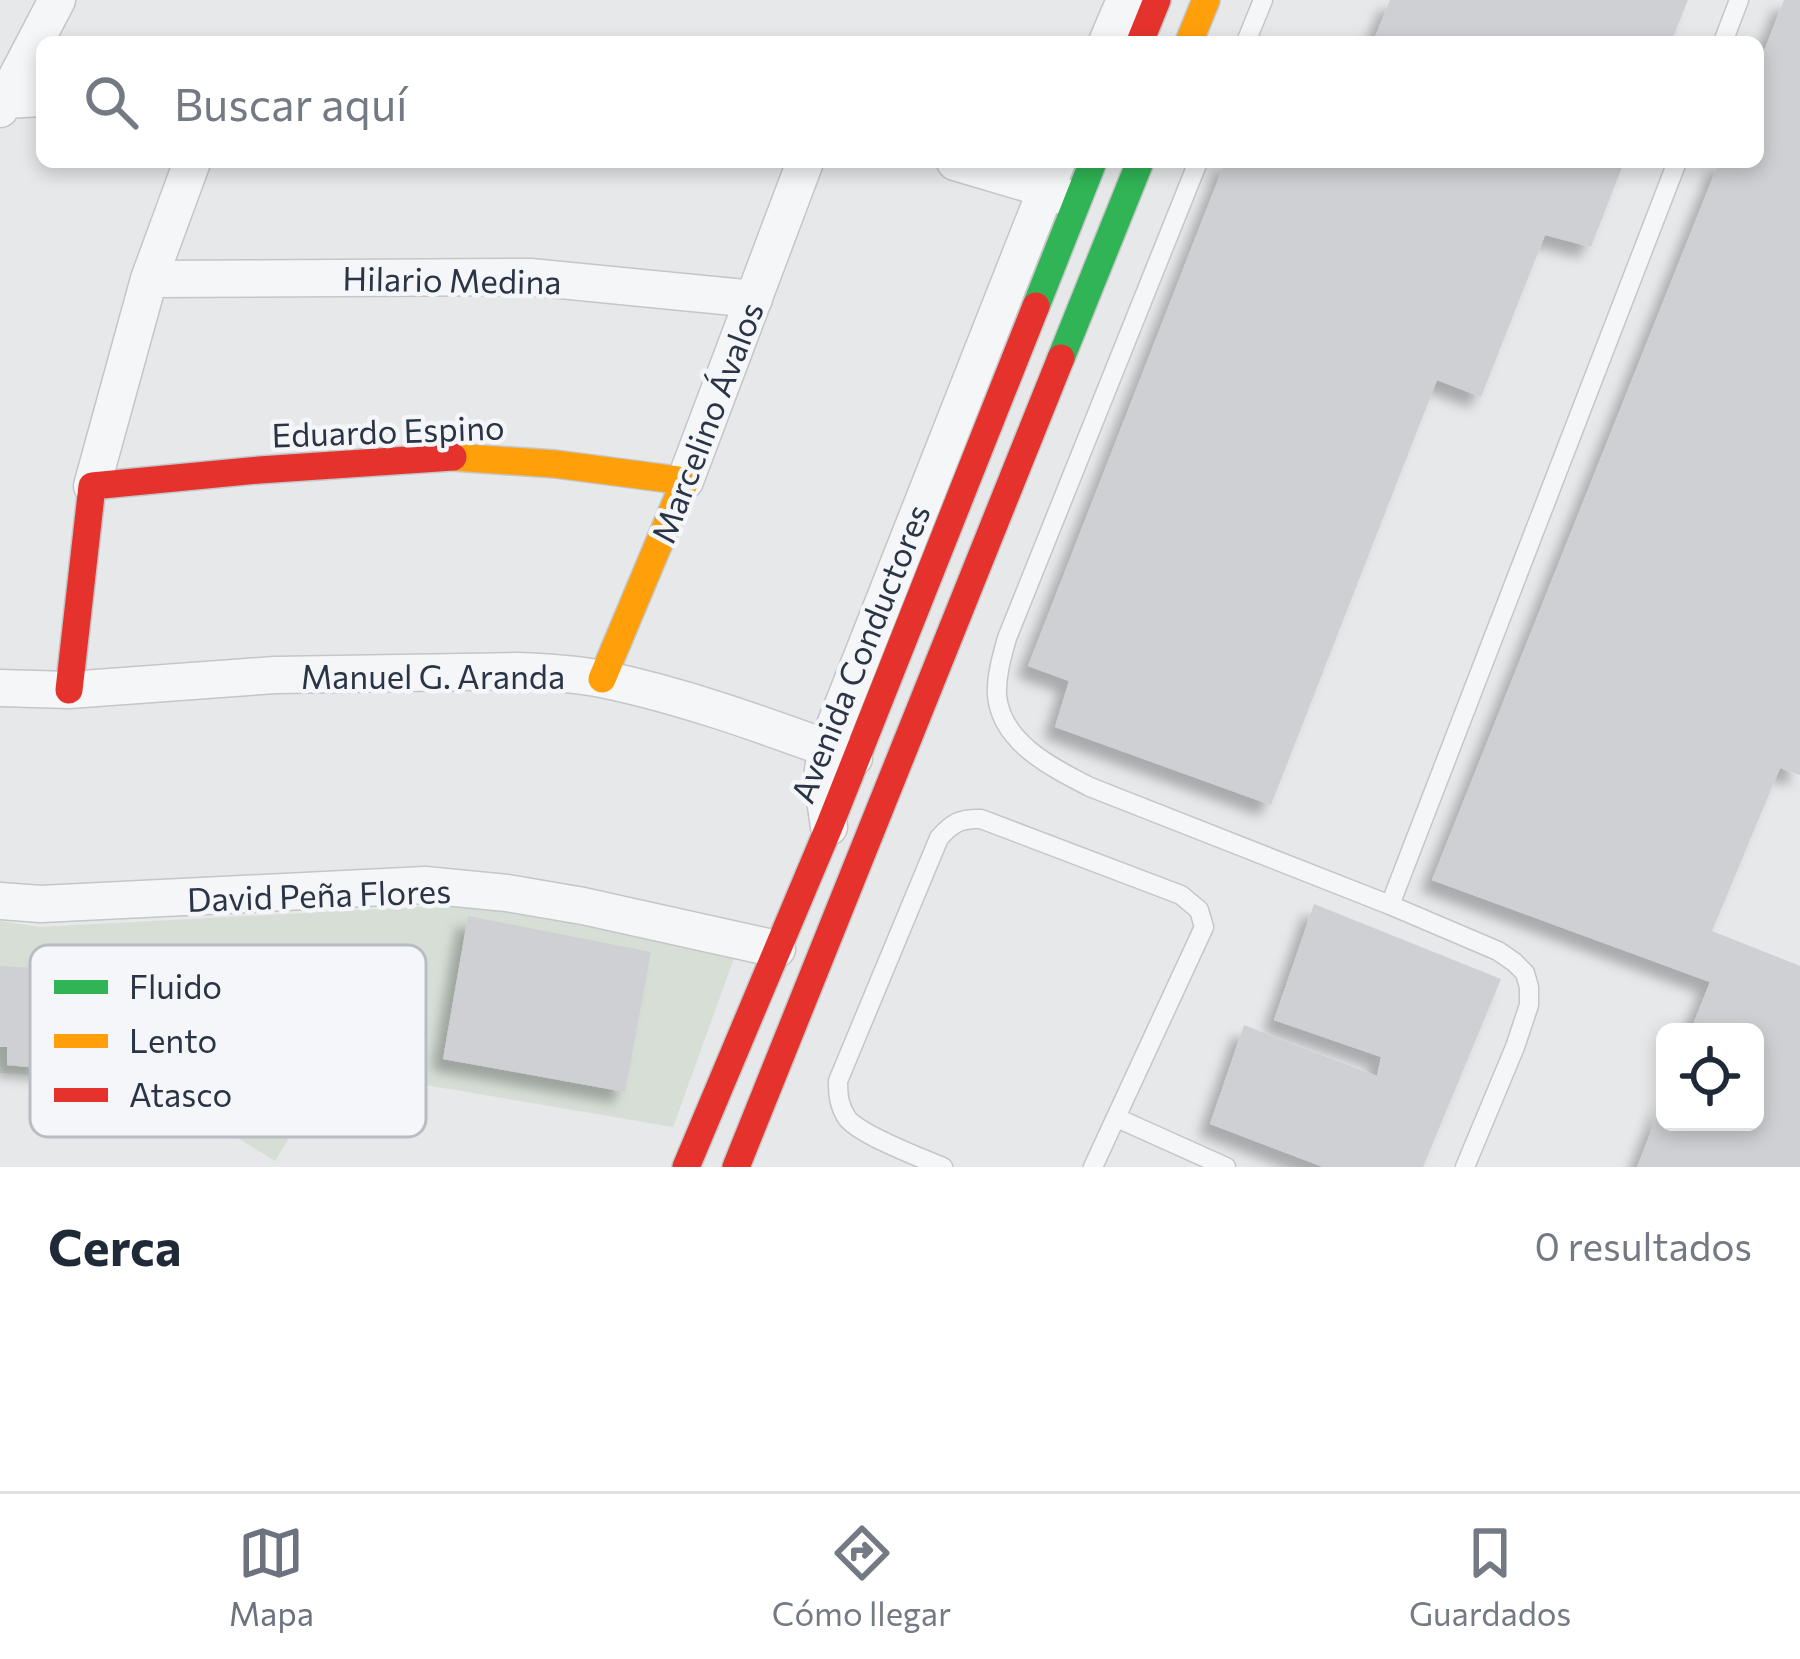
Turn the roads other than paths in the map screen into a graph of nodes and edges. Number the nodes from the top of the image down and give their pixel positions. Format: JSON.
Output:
{"nodes":[{"id":1,"x":57,"y":0,"type":"edge"},
{"id":2,"x":1206,"y":0,"type":"edge"},
{"id":3,"x":1263,"y":0,"type":"edge"},
{"id":4,"x":1739,"y":0,"type":"edge"},
{"id":5,"x":1134,"y":10,"type":"edge"},
{"id":6,"x":38,"y":36,"type":"edge"},
{"id":7,"x":1112,"y":36,"type":"edge"},
{"id":8,"x":1191,"y":36,"type":"edge"},
{"id":9,"x":1248,"y":36,"type":"edge"},
{"id":10,"x":1725,"y":36,"type":"edge"},
{"id":11,"x":36,"y":40,"type":"edge"},
{"id":12,"x":36,"y":99,"type":"edge"},
{"id":13,"x":2,"y":105,"type":"edge"},
{"id":14,"x":190,"y":168,"type":"edge"},
{"id":15,"x":804,"y":168,"type":"edge"},
{"id":16,"x":984,"y":168,"type":"edge"},
{"id":17,"x":1139,"y":168,"type":"edge"},
{"id":18,"x":1196,"y":168,"type":"edge"},
{"id":19,"x":1675,"y":168,"type":"edge"},
{"id":20,"x":1060,"y":184,"type":"edge"},
{"id":21,"x":149,"y":279,"type":"junction"},
{"id":22,"x":754,"y":299,"type":"junction"},
{"id":23,"x":686,"y":481,"type":"junction"},
{"id":24,"x":92,"y":486,"type":"junction"},
{"id":25,"x":602,"y":679,"type":"junction"},
{"id":26,"x":0,"y":688,"type":"edge"},
{"id":27,"x":69,"y":690,"type":"junction"},
{"id":28,"x":840,"y":753,"type":"junction"},
{"id":29,"x":829,"y":827,"type":"joint"},
{"id":30,"x":0,"y":901,"type":"edge"},
{"id":31,"x":1390,"y":905,"type":"junction"},
{"id":32,"x":777,"y":950,"type":"junction"},
{"id":33,"x":1117,"y":1118,"type":"junction"},
{"id":34,"x":936,"y":1166,"type":"edge"},
{"id":35,"x":686,"y":1167,"type":"edge"},
{"id":36,"x":736,"y":1167,"type":"edge"},
{"id":37,"x":1093,"y":1167,"type":"edge"},
{"id":38,"x":1226,"y":1167,"type":"edge"},
{"id":39,"x":1465,"y":1167,"type":"edge"}],
"edges":[{"from":1,"to":6,"type":"street"},
{"from":2,"to":8,"type":"main road"},
{"from":3,"to":9,"type":"lane"},
{"from":4,"to":10,"type":"lane"},
{"from":5,"to":7,"type":"street"},
{"from":11,"to":13,"type":"street"},
{"from":12,"to":13,"type":"street"},
{"from":14,"to":21,"type":"street"},
{"from":15,"to":22,"type":"street","name":"Marcelino Ávalos"},
{"from":16,"to":20,"type":"street"},
{"from":17,"to":36,"type":"main road"},
{"from":18,"to":31,"type":"lane"},
{"from":19,"to":31,"type":"lane"},
{"from":20,"to":28,"type":"street"},
{"from":21,"to":22,"type":"street","name":"Hilario Medina"},
{"from":21,"to":24,"type":"street"},
{"from":22,"to":23,"type":"street","name":"Marcelino Ávalos"},
{"from":23,"to":24,"type":"main road","name":"Eduardo Espino"},
{"from":23,"to":25,"type":"main road","name":"Marcelino Ávalos"},
{"from":24,"to":27,"type":"main road"},
{"from":25,"to":27,"type":"street","name":"Manuel G. Aranda"},
{"from":25,"to":28,"type":"street","name":"Manuel G. Aranda"},
{"from":26,"to":27,"type":"street","name":"Manuel G. Aranda"},
{"from":28,"to":29,"type":"street"},
{"from":29,"to":32,"type":"main road","name":"Avenida Conductores"},
{"from":30,"to":32,"type":"street","name":"David Peña Flores"},
{"from":31,"to":39,"type":"lane"},
{"from":32,"to":35,"type":"main road","name":"Avenida Conductores"},
{"from":33,"to":34,"type":"lane"},
{"from":33,"to":37,"type":"lane"},
{"from":33,"to":38,"type":"lane"}]}
